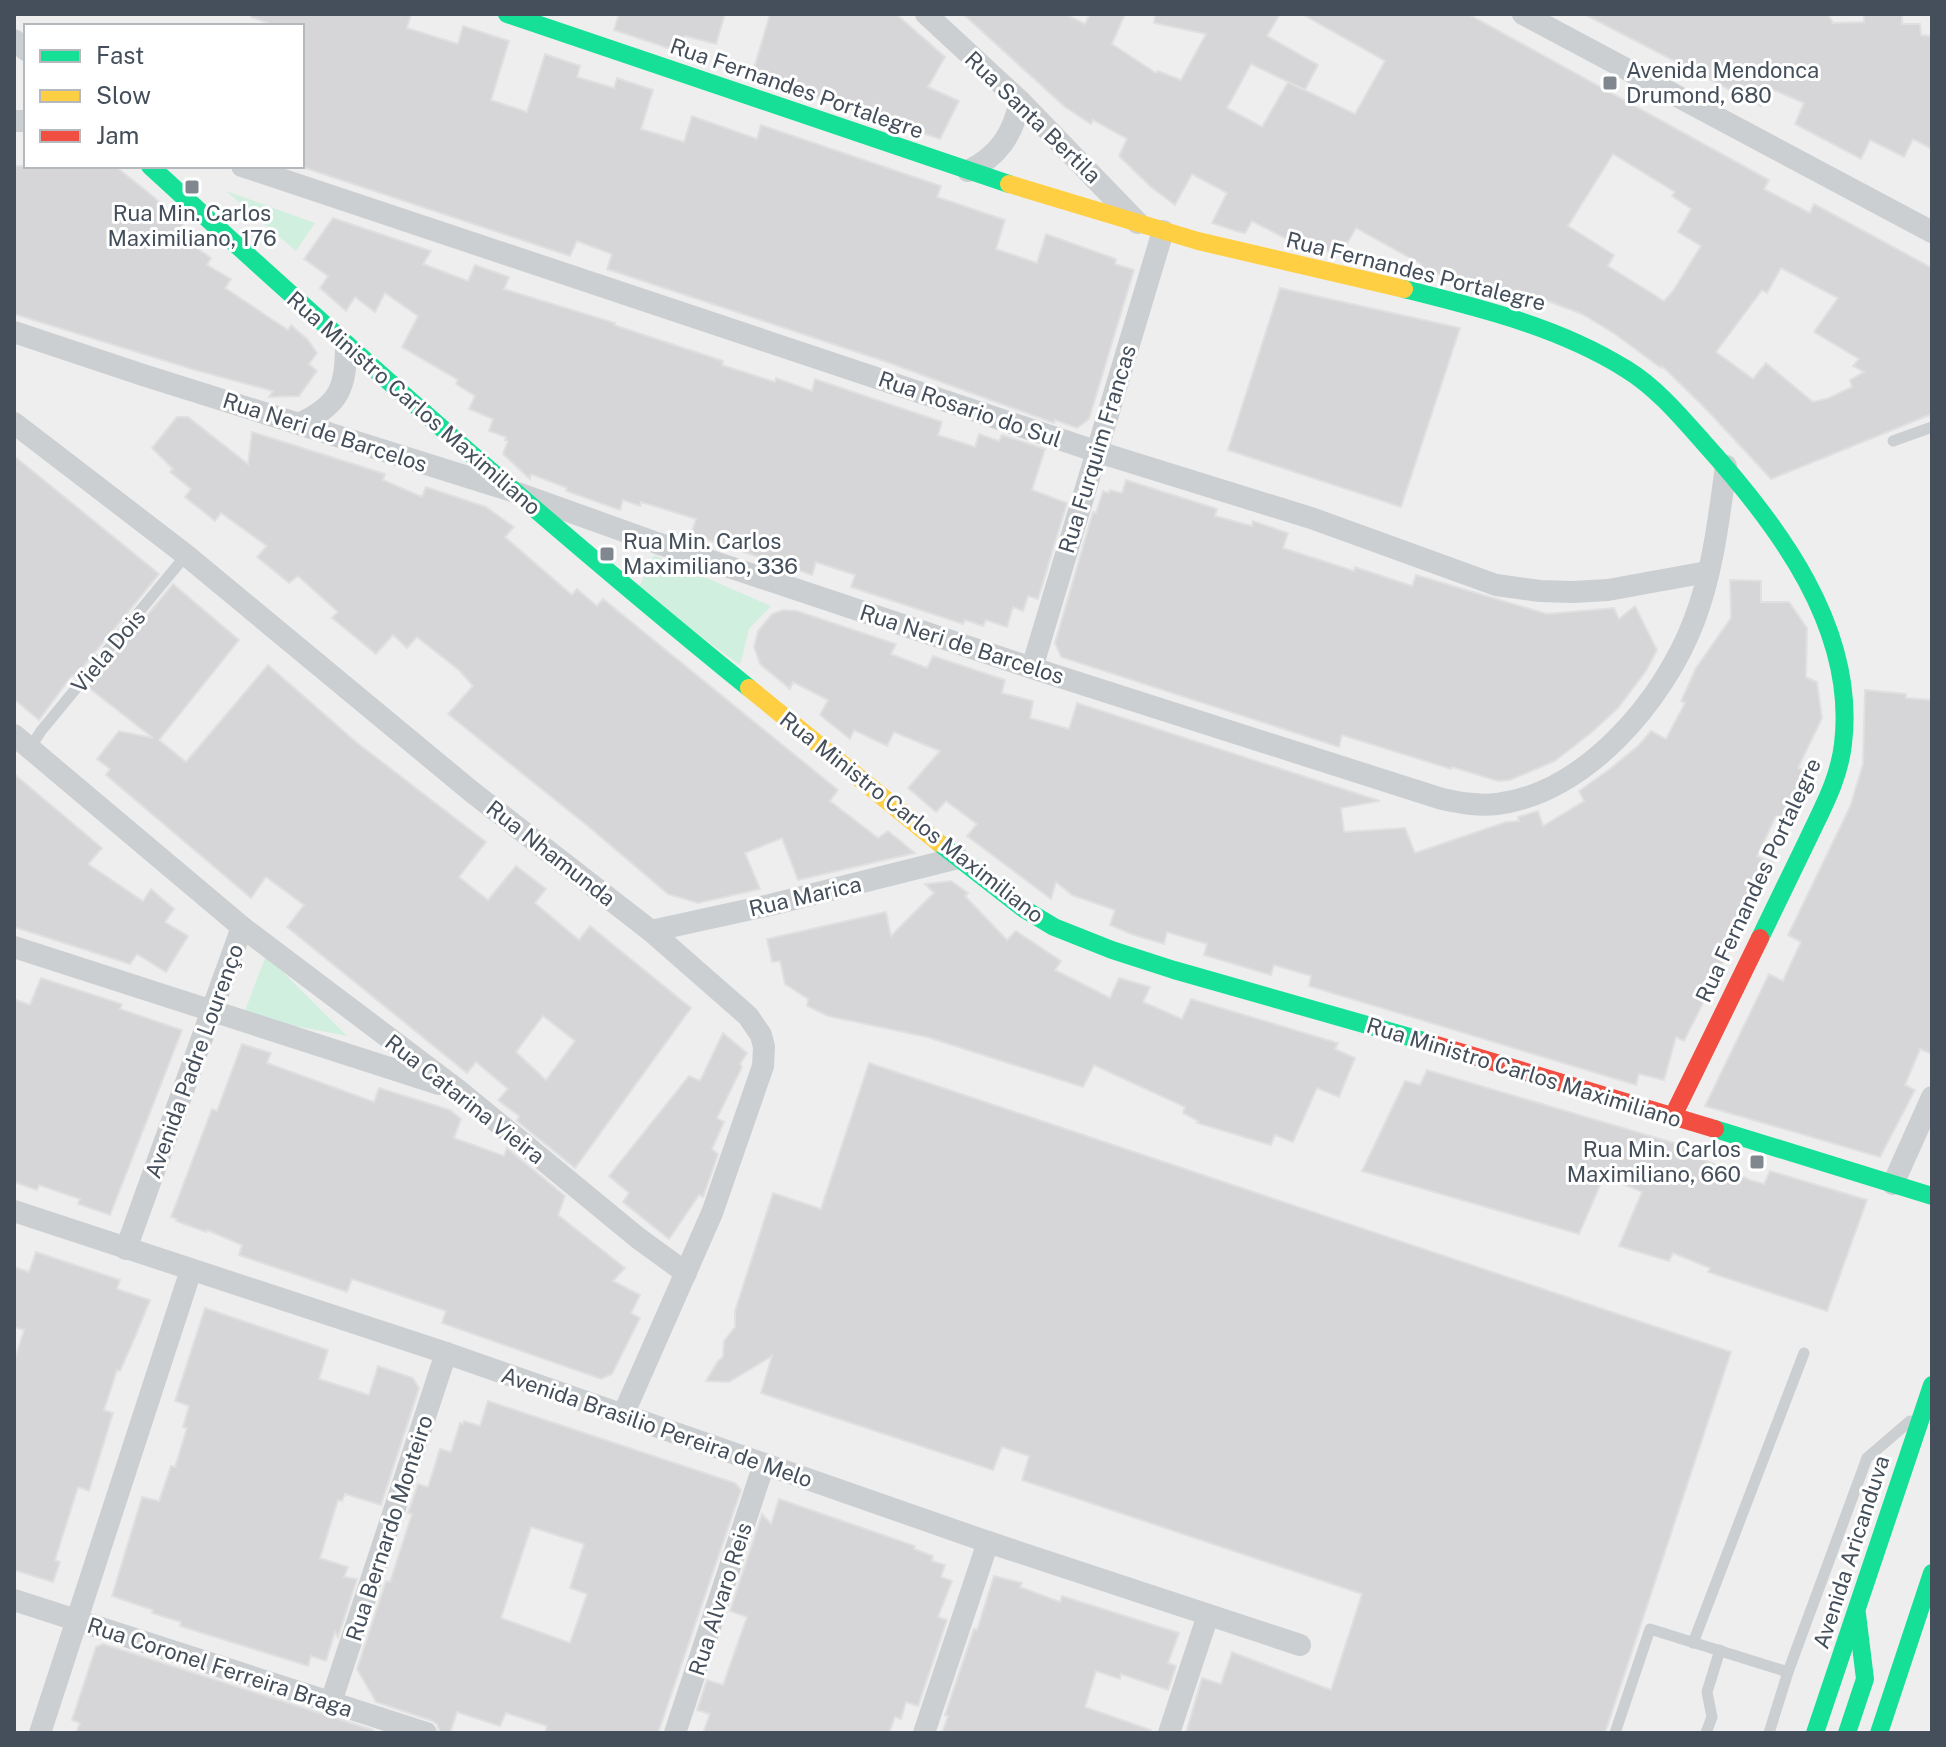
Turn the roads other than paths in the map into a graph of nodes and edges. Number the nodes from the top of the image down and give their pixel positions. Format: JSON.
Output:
{"nodes":[{"id":1,"x":507,"y":14,"type":"edge"},
{"id":2,"x":926,"y":14,"type":"edge"},
{"id":3,"x":1523,"y":14,"type":"edge"},
{"id":4,"x":1020,"y":101,"type":"junction"},
{"id":5,"x":152,"y":168,"type":"edge"},
{"id":6,"x":248,"y":168,"type":"edge"},
{"id":7,"x":968,"y":171,"type":"junction"},
{"id":8,"x":1138,"y":223,"type":"junction"},
{"id":9,"x":1163,"y":231,"type":"junction"},
{"id":10,"x":1932,"y":232,"type":"edge"},
{"id":11,"x":14,"y":332,"type":"edge"},
{"id":12,"x":346,"y":346,"type":"junction"},
{"id":13,"x":14,"y":423,"type":"edge"},
{"id":14,"x":301,"y":423,"type":"junction"},
{"id":15,"x":1932,"y":427,"type":"edge"},
{"id":16,"x":1893,"y":441,"type":"dead end"},
{"id":17,"x":1095,"y":451,"type":"junction"},
{"id":18,"x":1726,"y":466,"type":"junction"},
{"id":19,"x":512,"y":491,"type":"junction"},
{"id":20,"x":186,"y":555,"type":"junction"},
{"id":21,"x":1707,"y":572,"type":"junction"},
{"id":22,"x":1032,"y":668,"type":"junction"},
{"id":23,"x":22,"y":742,"type":"edge"},
{"id":24,"x":958,"y":858,"type":"junction"},
{"id":25,"x":242,"y":927,"type":"junction"},
{"id":26,"x":651,"y":931,"type":"junction"},
{"id":27,"x":14,"y":947,"type":"edge"},
{"id":28,"x":212,"y":1012,"type":"junction"},
{"id":29,"x":458,"y":1090,"type":"junction"},
{"id":30,"x":1932,"y":1097,"type":"edge"},
{"id":31,"x":1673,"y":1116,"type":"junction"},
{"id":32,"x":1893,"y":1184,"type":"junction"},
{"id":33,"x":1932,"y":1196,"type":"edge"},
{"id":34,"x":14,"y":1211,"type":"edge"},
{"id":35,"x":126,"y":1249,"type":"junction"},
{"id":36,"x":191,"y":1270,"type":"junction"},
{"id":37,"x":686,"y":1273,"type":"junction"},
{"id":38,"x":446,"y":1353,"type":"junction"},
{"id":39,"x":1804,"y":1353,"type":"dead end"},
{"id":40,"x":1932,"y":1385,"type":"edge"},
{"id":41,"x":1925,"y":1407,"type":"junction"},
{"id":42,"x":623,"y":1415,"type":"junction"},
{"id":43,"x":764,"y":1464,"type":"junction"},
{"id":44,"x":988,"y":1542,"type":"junction"},
{"id":45,"x":1932,"y":1573,"type":"edge"},
{"id":46,"x":14,"y":1600,"type":"edge"},
{"id":47,"x":1857,"y":1614,"type":"junction"},
{"id":48,"x":1208,"y":1615,"type":"junction"},
{"id":49,"x":77,"y":1620,"type":"junction"},
{"id":50,"x":1693,"y":1643,"type":"junction"},
{"id":51,"x":1300,"y":1645,"type":"dead end"},
{"id":52,"x":1720,"y":1650,"type":"junction"},
{"id":53,"x":1788,"y":1672,"type":"junction"},
{"id":54,"x":331,"y":1702,"type":"junction"},
{"id":55,"x":40,"y":1733,"type":"edge"},
{"id":56,"x":426,"y":1733,"type":"edge"},
{"id":57,"x":675,"y":1733,"type":"edge"},
{"id":58,"x":924,"y":1733,"type":"edge"},
{"id":59,"x":1169,"y":1733,"type":"edge"},
{"id":60,"x":1615,"y":1733,"type":"edge"},
{"id":61,"x":1706,"y":1733,"type":"edge"},
{"id":62,"x":1769,"y":1733,"type":"edge"},
{"id":63,"x":1815,"y":1733,"type":"edge"},
{"id":64,"x":1847,"y":1733,"type":"edge"},
{"id":65,"x":1879,"y":1733,"type":"edge"}],
"edges":[{"from":1,"to":7,"type":"main road","name":"Rua Fernandes Portalegre"},
{"from":2,"to":4,"type":"street","name":"Rua Santa Bertila"},
{"from":3,"to":10,"type":"street"},
{"from":4,"to":7,"type":"street"},
{"from":4,"to":8,"type":"street","name":"Rua Santa Bertila"},
{"from":5,"to":12,"type":"main road","name":"Rua Ministro Carlos Maximiliano"},
{"from":6,"to":17,"type":"street","name":"Rua Rosario do Sul"},
{"from":7,"to":8,"type":"main road","name":"Rua Fernandes Portalegre"},
{"from":8,"to":9,"type":"main road","name":"Rua Fernandes Portalegre"},
{"from":9,"to":17,"type":"street","name":"Rua Furquim Francas"},
{"from":9,"to":18,"type":"main road","name":"Rua Fernandes Portalegre"},
{"from":11,"to":14,"type":"street","name":"Rua Neri de Barcelos"},
{"from":12,"to":14,"type":"street"},
{"from":12,"to":19,"type":"main road","name":"Rua Ministro Carlos Maximiliano"},
{"from":13,"to":20,"type":"street","name":"Rua Nhamunda"},
{"from":14,"to":19,"type":"street","name":"Rua Neri de Barcelos"},
{"from":15,"to":16,"type":"lane"},
{"from":17,"to":21,"type":"street","name":"Rua Rosario do Sul"},
{"from":17,"to":22,"type":"street","name":"Rua Furquim Francas"},
{"from":18,"to":21,"type":"street","name":"Rua Neri de Barcelos"},
{"from":18,"to":31,"type":"main road","name":"Rua Fernandes Portalegre"},
{"from":19,"to":22,"type":"street","name":"Rua Neri de Barcelos"},
{"from":19,"to":24,"type":"main road","name":"Rua Ministro Carlos Maximiliano"},
{"from":20,"to":23,"type":"lane","name":"Viela Dois"},
{"from":20,"to":26,"type":"street","name":"Rua Nhamunda"},
{"from":21,"to":22,"type":"street","name":"Rua Neri de Barcelos"},
{"from":23,"to":25,"type":"street","name":"Avenida Padre Lourenço"},
{"from":24,"to":26,"type":"street","name":"Rua Marica"},
{"from":24,"to":31,"type":"main road","name":"Rua Ministro Carlos Maximiliano"},
{"from":25,"to":28,"type":"street","name":"Avenida Padre Lourenço"},
{"from":25,"to":29,"type":"street","name":"Rua Catarina Vieira"},
{"from":26,"to":37,"type":"street","name":"Rua Nhamunda"},
{"from":27,"to":28,"type":"street"},
{"from":28,"to":29,"type":"street"},
{"from":28,"to":35,"type":"street","name":"Avenida Padre Lourenço"},
{"from":29,"to":37,"type":"street","name":"Rua Catarina Vieira"},
{"from":30,"to":32,"type":"street"},
{"from":31,"to":32,"type":"main road","name":"Rua Ministro Carlos Maximiliano"},
{"from":32,"to":33,"type":"main road","name":"Rua Ministro Carlos Maximiliano"},
{"from":34,"to":35,"type":"street","name":"Avenida Brasilio Pereira de Melo"},
{"from":35,"to":36,"type":"street","name":"Avenida Brasilio Pereira de Melo"},
{"from":36,"to":38,"type":"street","name":"Avenida Brasilio Pereira de Melo"},
{"from":36,"to":49,"type":"street"},
{"from":37,"to":42,"type":"street","name":"Rua Nhamunda"},
{"from":38,"to":42,"type":"street","name":"Avenida Brasilio Pereira de Melo"},
{"from":38,"to":54,"type":"street","name":"Rua Bernardo Monteiro"},
{"from":39,"to":50,"type":"lane"},
{"from":40,"to":41,"type":"main road","name":"Avenida Aricanduva"},
{"from":41,"to":47,"type":"main road","name":"Avenida Aricanduva"},
{"from":41,"to":53,"type":"lane"},
{"from":42,"to":43,"type":"street","name":"Avenida Brasilio Pereira de Melo"},
{"from":43,"to":44,"type":"street","name":"Avenida Brasilio Pereira de Melo"},
{"from":43,"to":57,"type":"street","name":"Rua Alvaro Reis"},
{"from":44,"to":48,"type":"street","name":"Avenida Brasilio Pereira de Melo"},
{"from":44,"to":58,"type":"street"},
{"from":45,"to":65,"type":"main road"},
{"from":46,"to":49,"type":"street","name":"Rua Coronel Ferreira Braga"},
{"from":47,"to":63,"type":"main road","name":"Avenida Aricanduva"},
{"from":47,"to":64,"type":"main road"},
{"from":48,"to":51,"type":"street","name":"Avenida Brasilio Pereira de Melo"},
{"from":48,"to":59,"type":"street"},
{"from":49,"to":54,"type":"street","name":"Rua Coronel Ferreira Braga"},
{"from":49,"to":55,"type":"street"},
{"from":50,"to":52,"type":"lane"},
{"from":50,"to":60,"type":"lane"},
{"from":52,"to":53,"type":"lane"},
{"from":52,"to":61,"type":"lane"},
{"from":53,"to":62,"type":"lane"},
{"from":54,"to":56,"type":"street","name":"Rua Coronel Ferreira Braga"}]}
